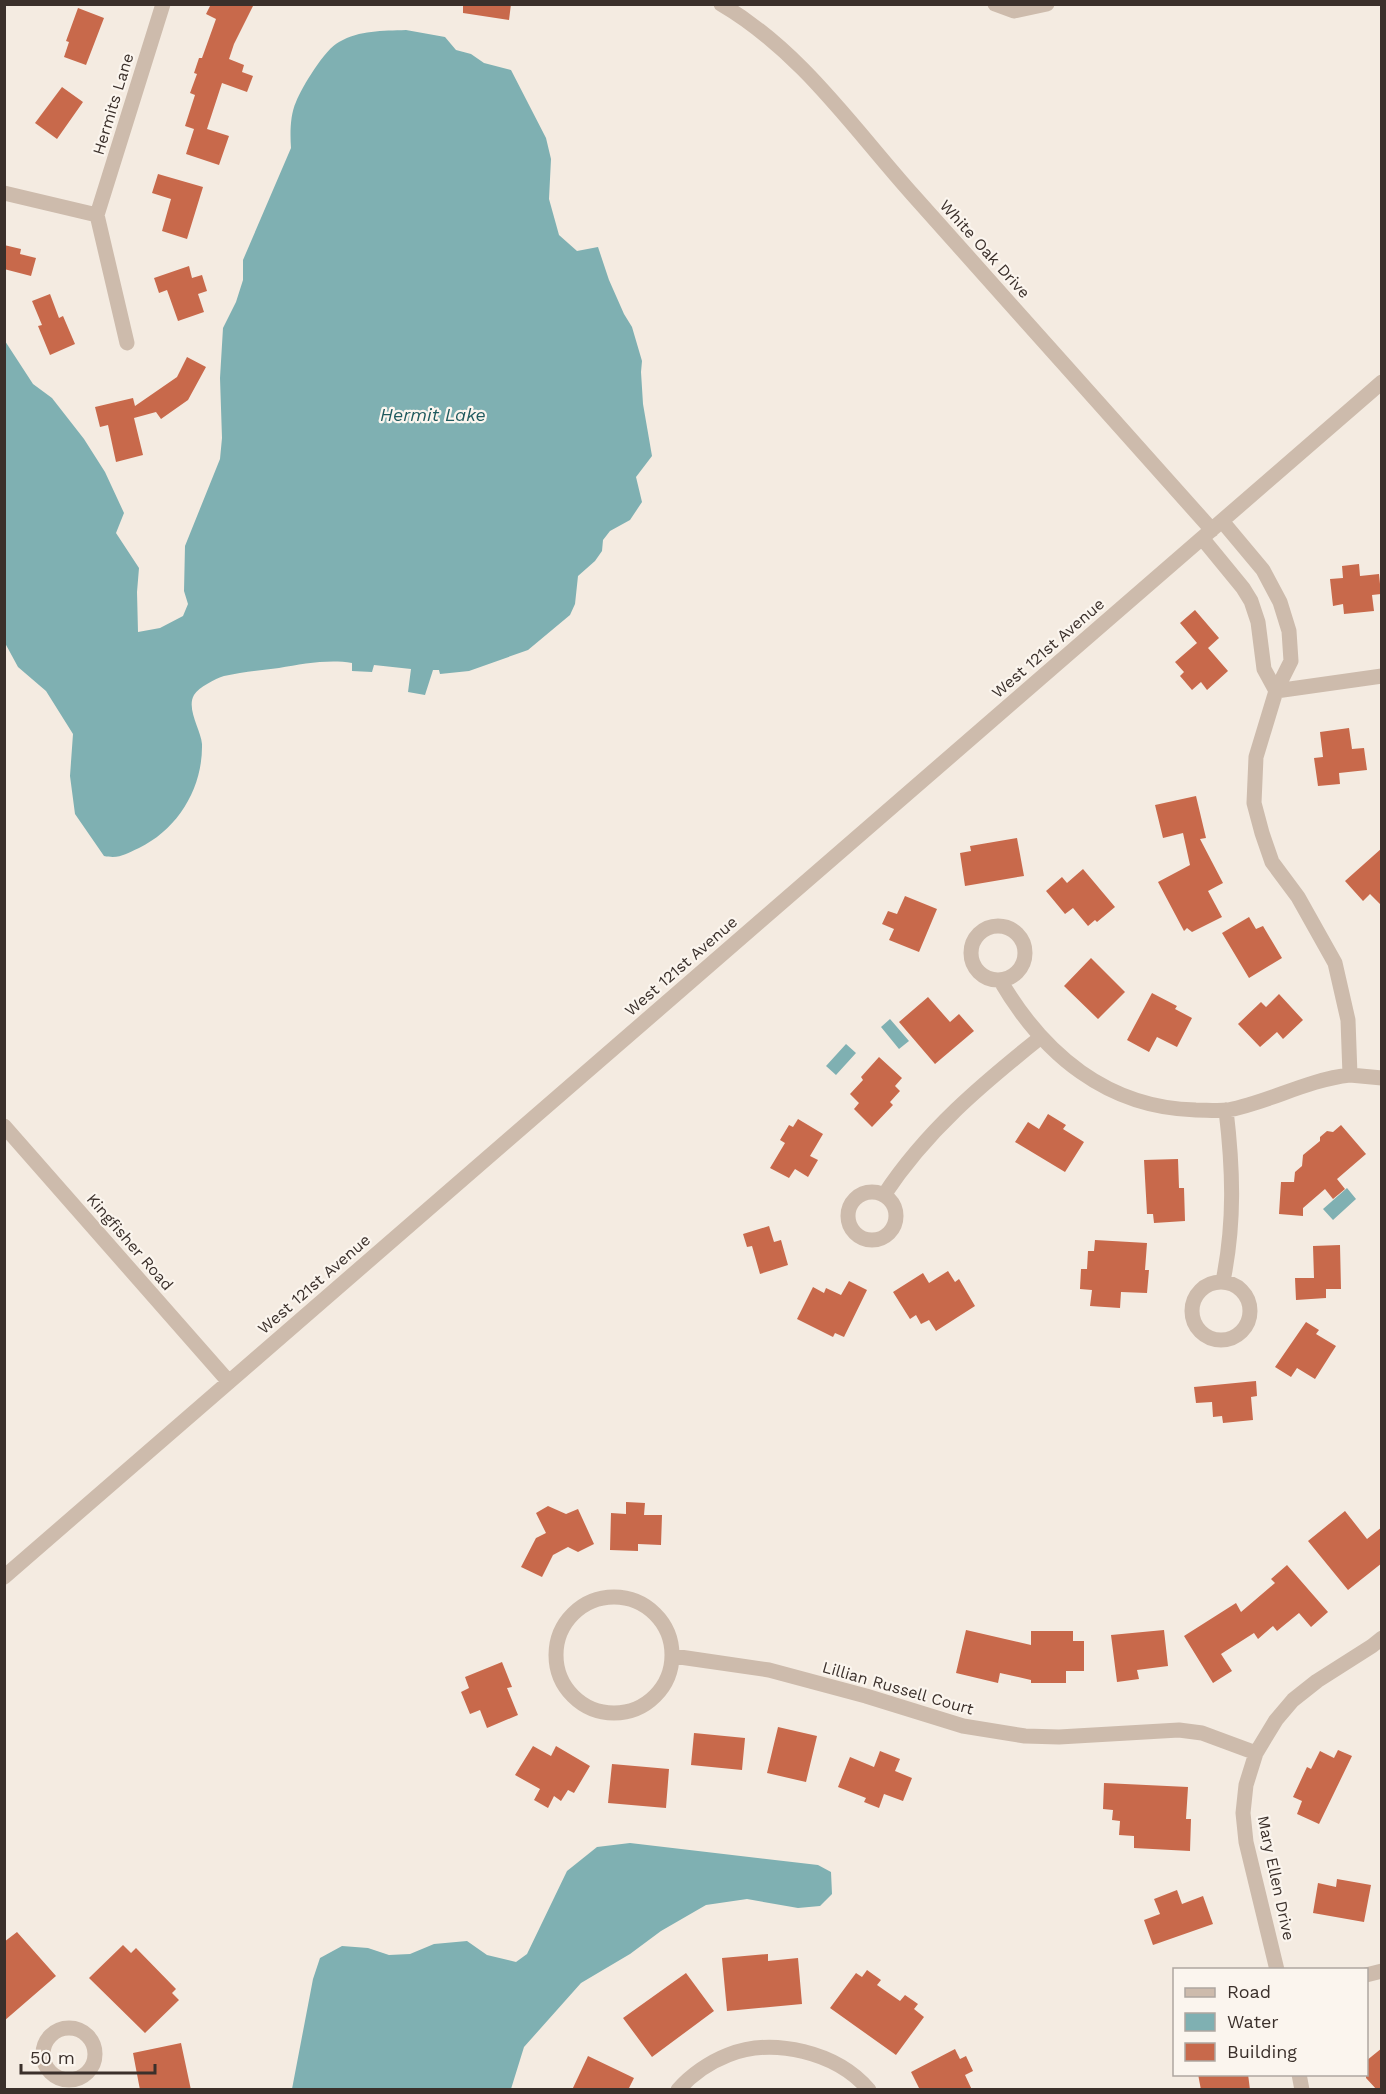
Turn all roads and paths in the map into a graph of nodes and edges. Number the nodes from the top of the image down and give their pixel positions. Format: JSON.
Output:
{"nodes":[{"id":1,"x":163,"y":4,"type":"edge"},
{"id":2,"x":722,"y":4,"type":"edge"},
{"id":3,"x":995,"y":4,"type":"edge"},
{"id":4,"x":1047,"y":4,"type":"edge"},
{"id":5,"x":4,"y":193,"type":"edge"},
{"id":6,"x":97,"y":215,"type":"junction"},
{"id":7,"x":127,"y":343,"type":"dead end"},
{"id":8,"x":1382,"y":382,"type":"edge"},
{"id":9,"x":1212,"y":530,"type":"junction"},
{"id":10,"x":1382,"y":676,"type":"edge"},
{"id":11,"x":1276,"y":691,"type":"junction"},
{"id":12,"x":1000,"y":980,"type":"dead end"},
{"id":13,"x":1041,"y":1037,"type":"junction"},
{"id":14,"x":1350,"y":1075,"type":"junction"},
{"id":15,"x":1382,"y":1078,"type":"edge"},
{"id":16,"x":1226,"y":1110,"type":"junction"},
{"id":17,"x":4,"y":1126,"type":"edge"},
{"id":18,"x":884,"y":1195,"type":"dead end"},
{"id":19,"x":1223,"y":1281,"type":"dead end"},
{"id":20,"x":229,"y":1382,"type":"junction"},
{"id":21,"x":6,"y":1575,"type":"edge"},
{"id":22,"x":1382,"y":1638,"type":"edge"},
{"id":23,"x":673,"y":1656,"type":"junction"},
{"id":24,"x":1256,"y":1752,"type":"junction"},
{"id":25,"x":1277,"y":1968,"type":"edge"},
{"id":26,"x":678,"y":2090,"type":"edge"},
{"id":27,"x":869,"y":2090,"type":"edge"}],
"edges":[{"from":1,"to":6,"type":"street","name":"Hermits Lane"},
{"from":2,"to":9,"type":"street","name":"White Oak Drive"},
{"from":3,"to":4,"type":"street"},
{"from":5,"to":6,"type":"street"},
{"from":6,"to":7,"type":"street"},
{"from":8,"to":9,"type":"street","name":"West 121st Avenue"},
{"from":9,"to":11,"type":"street"},
{"from":9,"to":11,"type":"street"},
{"from":9,"to":20,"type":"street","name":"West 121st Avenue"},
{"from":10,"to":11,"type":"street"},
{"from":11,"to":14,"type":"street"},
{"from":12,"to":13,"type":"street"},
{"from":13,"to":16,"type":"street"},
{"from":13,"to":18,"type":"street"},
{"from":14,"to":15,"type":"street"},
{"from":14,"to":16,"type":"street"},
{"from":16,"to":19,"type":"street"},
{"from":17,"to":20,"type":"street","name":"Kingfisher Road"},
{"from":20,"to":21,"type":"street","name":"West 121st Avenue"},
{"from":22,"to":24,"type":"street","name":"Mary Ellen Drive"},
{"from":23,"to":23,"type":"street"},
{"from":23,"to":24,"type":"street","name":"Lillian Russell Court"},
{"from":24,"to":25,"type":"street","name":"Mary Ellen Drive"},
{"from":26,"to":27,"type":"street"}]}
